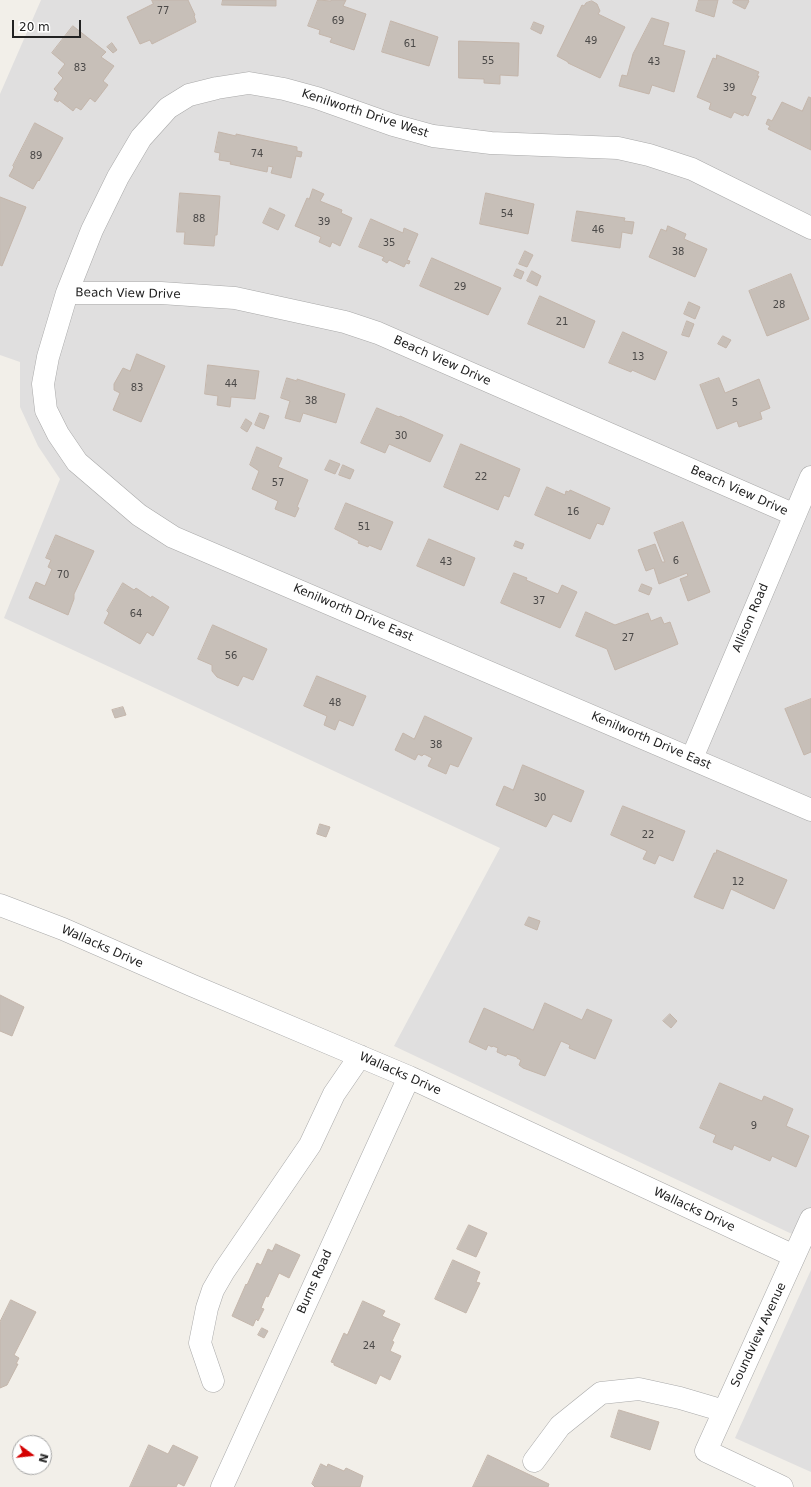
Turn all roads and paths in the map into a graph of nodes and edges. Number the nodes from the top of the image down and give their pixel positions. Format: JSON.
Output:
{"nodes":[{"id":1,"x":811,"y":228,"type":"edge"},
{"id":2,"x":67,"y":293,"type":"junction"},
{"id":3,"x":811,"y":478,"type":"edge"},
{"id":4,"x":795,"y":515,"type":"junction"},
{"id":5,"x":692,"y":758,"type":"junction"},
{"id":6,"x":811,"y":810,"type":"edge"},
{"id":7,"x":1,"y":910,"type":"edge"},
{"id":8,"x":360,"y":1056,"type":"junction"},
{"id":9,"x":409,"y":1077,"type":"junction"},
{"id":10,"x":811,"y":1219,"type":"edge"},
{"id":11,"x":794,"y":1256,"type":"junction"},
{"id":12,"x":213,"y":1381,"type":"dead end"},
{"id":13,"x":724,"y":1411,"type":"junction"},
{"id":14,"x":534,"y":1461,"type":"dead end"},
{"id":15,"x":222,"y":1487,"type":"edge"},
{"id":16,"x":782,"y":1487,"type":"edge"}],
"edges":[{"from":1,"to":2,"type":"street","name":"Kenilworth Drive West"},
{"from":2,"to":4,"type":"street","name":"Beach View Drive"},
{"from":2,"to":5,"type":"street","name":"Kenilworth Drive East"},
{"from":3,"to":4,"type":"street","name":"Allison Road"},
{"from":4,"to":5,"type":"street","name":"Allison Road"},
{"from":5,"to":6,"type":"street","name":"Kenilworth Drive East"},
{"from":7,"to":8,"type":"street","name":"Wallacks Drive"},
{"from":8,"to":9,"type":"street","name":"Wallacks Drive"},
{"from":8,"to":12,"type":"street"},
{"from":9,"to":11,"type":"street","name":"Wallacks Drive"},
{"from":9,"to":15,"type":"street","name":"Burns Road"},
{"from":10,"to":11,"type":"street","name":"Soundview Avenue"},
{"from":11,"to":13,"type":"street","name":"Soundview Avenue"},
{"from":13,"to":14,"type":"street"},
{"from":13,"to":16,"type":"street","name":"Soundview Avenue"}]}
